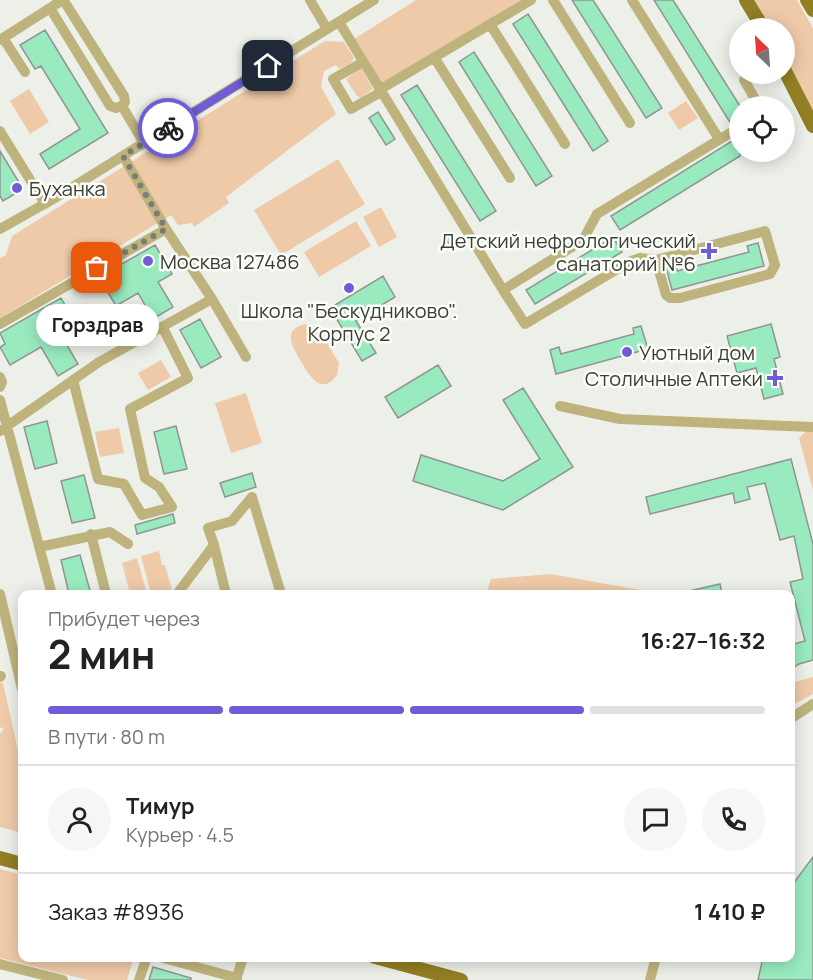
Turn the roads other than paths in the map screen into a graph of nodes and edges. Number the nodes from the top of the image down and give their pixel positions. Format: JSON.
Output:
{"nodes":[{"id":1,"x":310,"y":0,"type":"edge"},
{"id":2,"x":374,"y":0,"type":"edge"},
{"id":3,"x":531,"y":0,"type":"edge"},
{"id":4,"x":553,"y":0,"type":"edge"},
{"id":5,"x":632,"y":0,"type":"edge"},
{"id":6,"x":746,"y":0,"type":"edge"},
{"id":7,"x":807,"y":0,"type":"edge"},
{"id":8,"x":50,"y":8,"type":"junction"},
{"id":9,"x":813,"y":10,"type":"edge"},
{"id":10,"x":757,"y":18,"type":"edge"},
{"id":11,"x":339,"y":22,"type":"junction"},
{"id":12,"x":490,"y":24,"type":"junction"},
{"id":13,"x":327,"y":29,"type":"junction"},
{"id":14,"x":2,"y":39,"type":"edge"},
{"id":15,"x":434,"y":57,"type":"junction"},
{"id":16,"x":363,"y":62,"type":"junction"},
{"id":17,"x":25,"y":72,"type":"dead end"},
{"id":18,"x":792,"y":84,"type":"edge"},
{"id":19,"x":380,"y":91,"type":"junction"},
{"id":20,"x":122,"y":106,"type":"junction"},
{"id":21,"x":630,"y":123,"type":"dead end"},
{"id":22,"x":813,"y":126,"type":"edge"},
{"id":23,"x":0,"y":131,"type":"edge"},
{"id":24,"x":729,"y":133,"type":"edge"},
{"id":25,"x":719,"y":139,"type":"junction"},
{"id":26,"x":144,"y":143,"type":"junction"},
{"id":27,"x":565,"y":144,"type":"dead end"},
{"id":28,"x":123,"y":156,"type":"junction"},
{"id":29,"x":510,"y":178,"type":"dead end"},
{"id":30,"x":45,"y":204,"type":"junction"},
{"id":31,"x":0,"y":229,"type":"edge"},
{"id":32,"x":166,"y":229,"type":"junction"},
{"id":33,"x":656,"y":260,"type":"junction"},
{"id":34,"x":503,"y":290,"type":"junction"},
{"id":35,"x":212,"y":299,"type":"junction"},
{"id":36,"x":0,"y":324,"type":"edge"},
{"id":37,"x":163,"y":328,"type":"junction"},
{"id":38,"x":246,"y":357,"type":"dead end"},
{"id":39,"x":0,"y":377,"type":"edge"},
{"id":40,"x":72,"y":380,"type":"junction"},
{"id":41,"x":0,"y":387,"type":"edge"},
{"id":42,"x":0,"y":400,"type":"edge"},
{"id":43,"x":560,"y":406,"type":"dead end"},
{"id":44,"x":813,"y":427,"type":"edge"},
{"id":45,"x":3,"y":429,"type":"edge"},
{"id":46,"x":92,"y":534,"type":"junction"},
{"id":47,"x":128,"y":544,"type":"dead end"},
{"id":48,"x":214,"y":545,"type":"junction"},
{"id":49,"x":39,"y":547,"type":"junction"},
{"id":50,"x":51,"y":590,"type":"edge"},
{"id":51,"x":105,"y":590,"type":"edge"},
{"id":52,"x":180,"y":590,"type":"edge"},
{"id":53,"x":225,"y":590,"type":"edge"},
{"id":54,"x":280,"y":590,"type":"edge"},
{"id":55,"x":0,"y":594,"type":"edge"},
{"id":56,"x":18,"y":657,"type":"edge"},
{"id":57,"x":813,"y":705,"type":"edge"},
{"id":58,"x":795,"y":716,"type":"edge"},
{"id":59,"x":0,"y":858,"type":"edge"},
{"id":60,"x":18,"y":863,"type":"edge"},
{"id":61,"x":145,"y":962,"type":"edge"},
{"id":62,"x":177,"y":962,"type":"edge"},
{"id":63,"x":241,"y":962,"type":"edge"},
{"id":64,"x":393,"y":962,"type":"edge"},
{"id":65,"x":655,"y":962,"type":"edge"},
{"id":66,"x":0,"y":964,"type":"edge"},
{"id":67,"x":236,"y":979,"type":"edge"},
{"id":68,"x":63,"y":980,"type":"edge"},
{"id":69,"x":139,"y":980,"type":"edge"},
{"id":70,"x":460,"y":980,"type":"edge"},
{"id":71,"x":650,"y":980,"type":"edge"}],
"edges":[{"from":1,"to":13,"type":"street"},
{"from":2,"to":11,"type":"street"},
{"from":3,"to":12,"type":"street"},
{"from":4,"to":21,"type":"street"},
{"from":5,"to":25,"type":"street"},
{"from":6,"to":10,"type":"main road"},
{"from":7,"to":9,"type":"main road"},
{"from":8,"to":14,"type":"street"},
{"from":8,"to":20,"type":"street"},
{"from":8,"to":20,"type":"street"},
{"from":11,"to":13,"type":"street"},
{"from":11,"to":16,"type":"street"},
{"from":12,"to":15,"type":"street"},
{"from":12,"to":27,"type":"street"},
{"from":13,"to":26,"type":"street"},
{"from":14,"to":17,"type":"street"},
{"from":15,"to":19,"type":"street"},
{"from":15,"to":29,"type":"street"},
{"from":16,"to":19,"type":"street"},
{"from":16,"to":19,"type":"street"},
{"from":18,"to":22,"type":"main road"},
{"from":19,"to":34,"type":"street"},
{"from":20,"to":26,"type":"street"},
{"from":23,"to":30,"type":"street"},
{"from":24,"to":25,"type":"street"},
{"from":25,"to":34,"type":"street"},
{"from":26,"to":28,"type":"street"},
{"from":28,"to":30,"type":"street"},
{"from":28,"to":32,"type":"street"},
{"from":30,"to":31,"type":"street"},
{"from":32,"to":35,"type":"street"},
{"from":32,"to":36,"type":"street"},
{"from":33,"to":33,"type":"street"},
{"from":33,"to":34,"type":"street"},
{"from":35,"to":37,"type":"street"},
{"from":35,"to":38,"type":"street"},
{"from":37,"to":40,"type":"street"},
{"from":37,"to":40,"type":"street"},
{"from":39,"to":41,"type":"street"},
{"from":40,"to":45,"type":"street"},
{"from":42,"to":45,"type":"street"},
{"from":43,"to":44,"type":"street"},
{"from":45,"to":49,"type":"street"},
{"from":46,"to":47,"type":"street"},
{"from":46,"to":49,"type":"street"},
{"from":46,"to":51,"type":"street"},
{"from":48,"to":52,"type":"street"},
{"from":48,"to":53,"type":"street"},
{"from":48,"to":54,"type":"street"},
{"from":49,"to":50,"type":"street"},
{"from":55,"to":56,"type":"street"},
{"from":57,"to":58,"type":"street"},
{"from":59,"to":60,"type":"main road"},
{"from":61,"to":69,"type":"street"},
{"from":62,"to":67,"type":"street"},
{"from":63,"to":67,"type":"street"},
{"from":64,"to":70,"type":"main road"},
{"from":65,"to":71,"type":"street"},
{"from":66,"to":68,"type":"street"}]}
